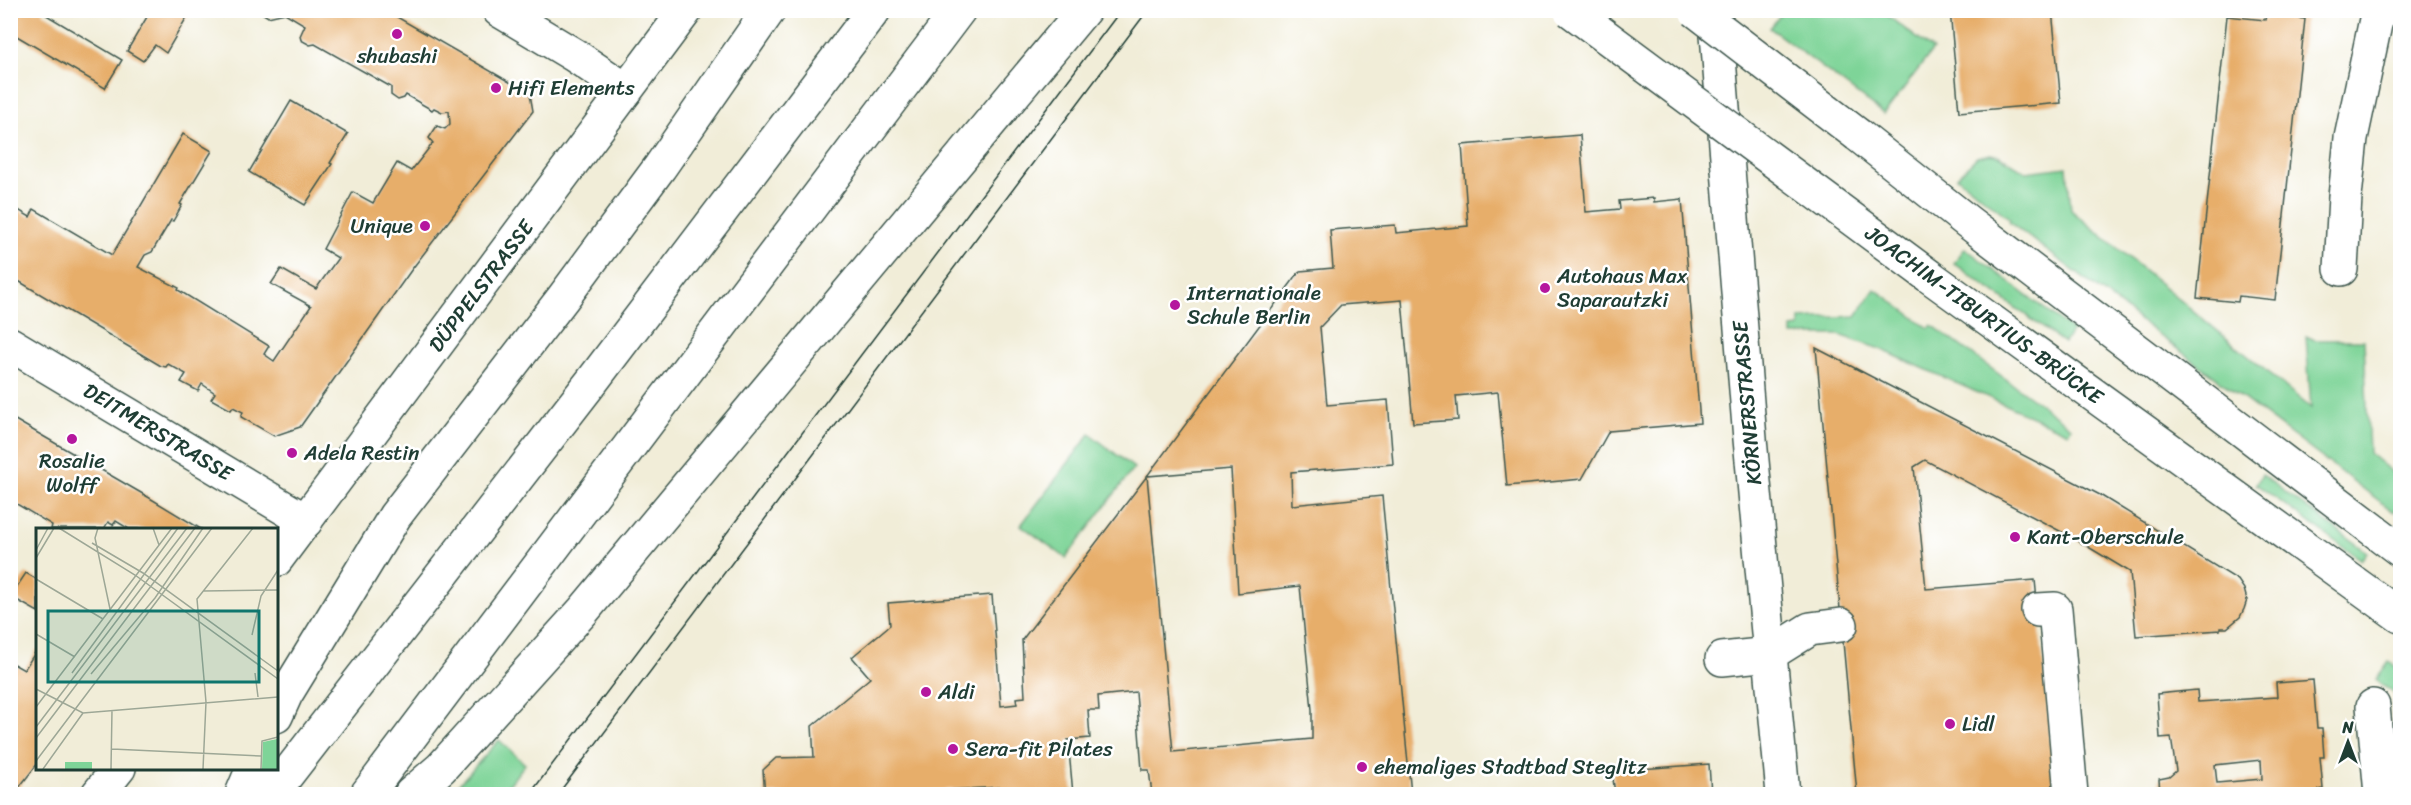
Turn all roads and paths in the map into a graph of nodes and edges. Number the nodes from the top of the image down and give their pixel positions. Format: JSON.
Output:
{"nodes":[{"id":1,"x":499,"y":10,"type":"edge"},
{"id":2,"x":686,"y":10,"type":"edge"},
{"id":3,"x":769,"y":10,"type":"edge"},
{"id":4,"x":874,"y":10,"type":"edge"},
{"id":5,"x":960,"y":10,"type":"edge"},
{"id":6,"x":1084,"y":10,"type":"edge"},
{"id":7,"x":1570,"y":10,"type":"edge"},
{"id":8,"x":1695,"y":10,"type":"edge"},
{"id":9,"x":1715,"y":10,"type":"edge"},
{"id":10,"x":2378,"y":10,"type":"edge"},
{"id":11,"x":626,"y":90,"type":"junction"},
{"id":12,"x":2341,"y":269,"type":"dead end"},
{"id":13,"x":10,"y":344,"type":"edge"},
{"id":14,"x":306,"y":521,"type":"junction"},
{"id":15,"x":2400,"y":550,"type":"edge"},
{"id":16,"x":278,"y":557,"type":"edge"},
{"id":17,"x":2038,"y":610,"type":"dead end"},
{"id":18,"x":2400,"y":616,"type":"edge"},
{"id":19,"x":1841,"y":625,"type":"dead end"},
{"id":20,"x":1770,"y":654,"type":"junction"},
{"id":21,"x":1722,"y":659,"type":"dead end"},
{"id":22,"x":2373,"y":706,"type":"dead end"},
{"id":23,"x":278,"y":712,"type":"edge"},
{"id":24,"x":118,"y":769,"type":"edge"},
{"id":25,"x":254,"y":769,"type":"edge"},
{"id":26,"x":98,"y":795,"type":"edge"},
{"id":27,"x":242,"y":795,"type":"edge"},
{"id":28,"x":272,"y":795,"type":"edge"},
{"id":29,"x":367,"y":795,"type":"edge"},
{"id":30,"x":411,"y":795,"type":"edge"},
{"id":31,"x":1783,"y":795,"type":"edge"},
{"id":32,"x":2071,"y":795,"type":"edge"},
{"id":33,"x":2381,"y":795,"type":"edge"}],
"edges":[{"from":1,"to":11,"type":"main road"},
{"from":2,"to":11,"type":"main road","name":"DÜPPELSTRASSE"},
{"from":3,"to":23,"type":"main road"},
{"from":4,"to":28,"type":"main road"},
{"from":5,"to":29,"type":"main road"},
{"from":6,"to":30,"type":"main road"},
{"from":7,"to":18,"type":"main road","name":"JOACHIM-TIBURTIUS-BRÜCKE","bridge":true},
{"from":8,"to":15,"type":"main road","bridge":true},
{"from":9,"to":20,"type":"main road","name":"KÖRNERSTRASSE"},
{"from":10,"to":12,"type":"main road"},
{"from":11,"to":14,"type":"main road","name":"DÜPPELSTRASSE"},
{"from":13,"to":14,"type":"main road","name":"DEITMERSTRASSE"},
{"from":14,"to":16,"type":"main road","name":"DÜPPELSTRASSE"},
{"from":17,"to":32,"type":"main road"},
{"from":19,"to":20,"type":"main road"},
{"from":20,"to":21,"type":"main road"},
{"from":20,"to":31,"type":"main road","name":"KÖRNERSTRASSE"},
{"from":22,"to":33,"type":"main road"},
{"from":24,"to":26,"type":"main road"},
{"from":25,"to":27,"type":"main road"}]}
